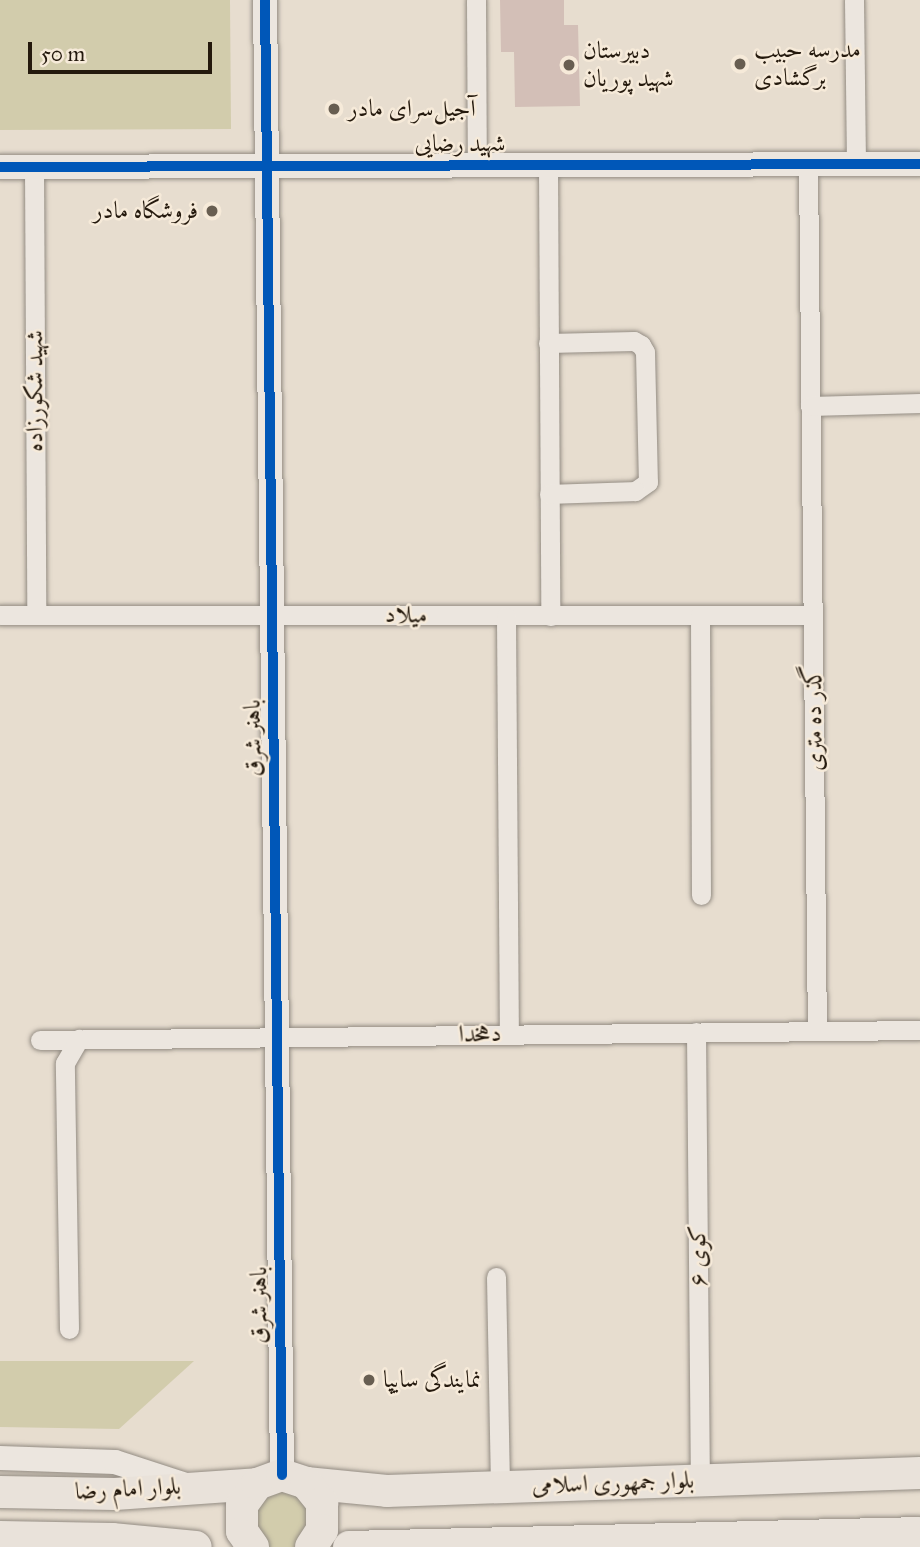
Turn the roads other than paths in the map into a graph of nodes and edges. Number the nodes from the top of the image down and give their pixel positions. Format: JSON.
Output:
{"nodes":[{"id":1,"x":265,"y":0,"type":"edge"},
{"id":2,"x":476,"y":0,"type":"edge"},
{"id":3,"x":854,"y":0,"type":"edge"},
{"id":4,"x":808,"y":164,"type":"junction"},
{"id":5,"x":856,"y":164,"type":"junction"},
{"id":6,"x":920,"y":164,"type":"edge"},
{"id":7,"x":477,"y":165,"type":"junction"},
{"id":8,"x":548,"y":165,"type":"junction"},
{"id":9,"x":268,"y":166,"type":"junction"},
{"id":10,"x":0,"y":167,"type":"edge"},
{"id":11,"x":34,"y":167,"type":"junction"},
{"id":12,"x":548,"y":343,"type":"junction"},
{"id":13,"x":920,"y":403,"type":"edge"},
{"id":14,"x":810,"y":406,"type":"junction"},
{"id":15,"x":549,"y":494,"type":"junction"},
{"id":16,"x":273,"y":613,"type":"junction"},
{"id":17,"x":0,"y":615,"type":"edge"},
{"id":18,"x":36,"y":615,"type":"junction"},
{"id":19,"x":700,"y":615,"type":"junction"},
{"id":20,"x":813,"y":615,"type":"junction"},
{"id":21,"x":550,"y":616,"type":"junction"},
{"id":22,"x":506,"y":617,"type":"junction"},
{"id":23,"x":701,"y":895,"type":"dead end"},
{"id":24,"x":920,"y":1030,"type":"edge"},
{"id":25,"x":817,"y":1031,"type":"junction"},
{"id":26,"x":696,"y":1032,"type":"junction"},
{"id":27,"x":509,"y":1033,"type":"junction"},
{"id":28,"x":278,"y":1036,"type":"junction"},
{"id":29,"x":79,"y":1039,"type":"junction"},
{"id":30,"x":40,"y":1040,"type":"dead end"},
{"id":31,"x":496,"y":1277,"type":"dead end"},
{"id":32,"x":69,"y":1329,"type":"dead end"},
{"id":33,"x":0,"y":1458,"type":"edge"},
{"id":34,"x":920,"y":1473,"type":"edge"},
{"id":35,"x":282,"y":1480,"type":"junction"},
{"id":36,"x":700,"y":1481,"type":"junction"},
{"id":37,"x":190,"y":1486,"type":"junction"},
{"id":38,"x":499,"y":1487,"type":"junction"},
{"id":39,"x":0,"y":1492,"type":"edge"},
{"id":40,"x":920,"y":1533,"type":"edge"},
{"id":41,"x":0,"y":1537,"type":"edge"},
{"id":42,"x":187,"y":1547,"type":"edge"},
{"id":43,"x":196,"y":1547,"type":"edge"},
{"id":44,"x":253,"y":1547,"type":"edge"},
{"id":45,"x":311,"y":1547,"type":"edge"},
{"id":46,"x":349,"y":1547,"type":"edge"}],
"edges":[{"from":1,"to":9,"type":"street","name":"باهنر شرق"},
{"from":2,"to":7,"type":"street"},
{"from":3,"to":5,"type":"street"},
{"from":4,"to":5,"type":"street","name":"شهید رضایی"},
{"from":4,"to":8,"type":"street","name":"شهید رضایی"},
{"from":4,"to":14,"type":"street","name":"گذر ده متری"},
{"from":5,"to":6,"type":"street","name":"شهید رضایی"},
{"from":7,"to":8,"type":"street","name":"شهید رضایی"},
{"from":7,"to":9,"type":"street","name":"شهید رضایی"},
{"from":8,"to":12,"type":"street"},
{"from":9,"to":11,"type":"street","name":"شهید رضایی"},
{"from":9,"to":16,"type":"street","name":"باهنر شرق"},
{"from":10,"to":11,"type":"street","name":"شهید رضایی"},
{"from":11,"to":18,"type":"street","name":"شهید شکورزاده"},
{"from":12,"to":15,"type":"street"},
{"from":12,"to":15,"type":"street"},
{"from":13,"to":14,"type":"street"},
{"from":14,"to":20,"type":"street","name":"گذر ده متری"},
{"from":15,"to":21,"type":"street"},
{"from":16,"to":18,"type":"street","name":"میلاد"},
{"from":16,"to":22,"type":"street","name":"میلاد"},
{"from":16,"to":28,"type":"street","name":"باهنر شرق"},
{"from":17,"to":18,"type":"street","name":"میلاد"},
{"from":19,"to":20,"type":"street","name":"میلاد"},
{"from":19,"to":21,"type":"street","name":"میلاد"},
{"from":19,"to":23,"type":"street"},
{"from":20,"to":25,"type":"street","name":"گذر ده متری"},
{"from":21,"to":22,"type":"street","name":"میلاد"},
{"from":22,"to":27,"type":"street"},
{"from":24,"to":25,"type":"street","name":"دهخدا"},
{"from":25,"to":26,"type":"street","name":"دهخدا"},
{"from":26,"to":27,"type":"street","name":"دهخدا"},
{"from":26,"to":36,"type":"street","name":"کوی ۶"},
{"from":27,"to":28,"type":"street","name":"دهخدا"},
{"from":28,"to":29,"type":"street","name":"دهخدا"},
{"from":28,"to":35,"type":"street","name":"باهنر شرق"},
{"from":29,"to":30,"type":"street","name":"دهخدا"},
{"from":29,"to":32,"type":"street"},
{"from":31,"to":38,"type":"street"},
{"from":33,"to":37,"type":"street"},
{"from":34,"to":36,"type":"main road","name":"بلوار جمهوری اسلامی"},
{"from":35,"to":37,"type":"main road","name":"بلوار امام رضا"},
{"from":35,"to":38,"type":"main road","name":"بلوار جمهوری اسلامی"},
{"from":35,"to":44,"type":"main road"},
{"from":35,"to":45,"type":"main road"},
{"from":36,"to":38,"type":"main road","name":"بلوار جمهوری اسلامی"},
{"from":37,"to":39,"type":"main road","name":"بلوار امام رضا"},
{"from":40,"to":46,"type":"main road"},
{"from":41,"to":42,"type":"main road","name":"بلوار امام رضا"},
{"from":42,"to":43,"type":"main road","name":"بلوار امام رضا"}]}
